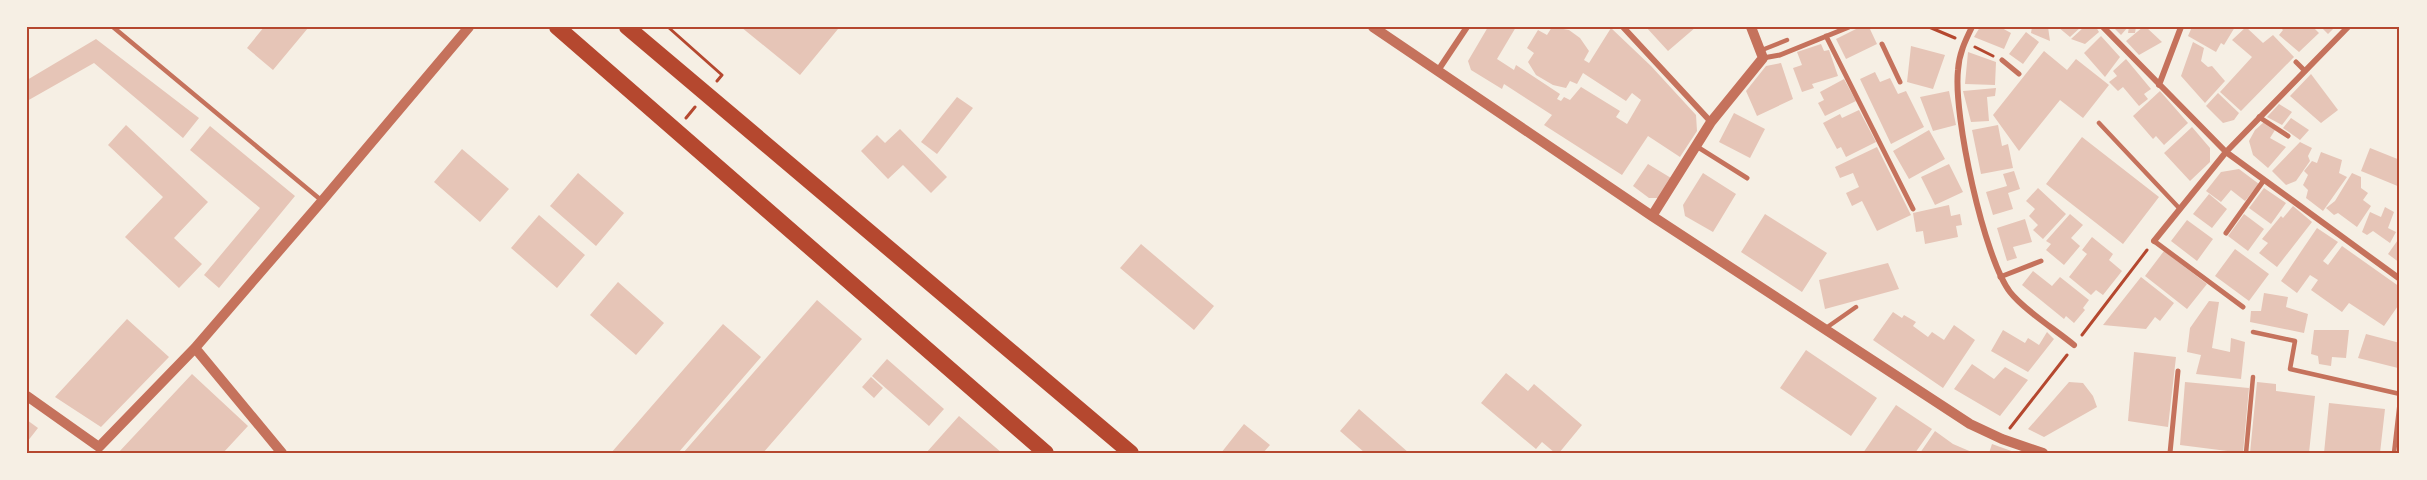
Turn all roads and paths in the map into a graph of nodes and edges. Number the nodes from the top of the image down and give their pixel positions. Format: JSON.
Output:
{"nodes":[{"id":1,"x":113,"y":27,"type":"edge"},
{"id":2,"x":469,"y":27,"type":"edge"},
{"id":3,"x":557,"y":27,"type":"edge"},
{"id":4,"x":627,"y":27,"type":"edge"},
{"id":5,"x":668,"y":27,"type":"edge"},
{"id":6,"x":1373,"y":27,"type":"edge"},
{"id":7,"x":1467,"y":27,"type":"edge"},
{"id":8,"x":1623,"y":27,"type":"edge"},
{"id":9,"x":1751,"y":27,"type":"edge"},
{"id":10,"x":1849,"y":27,"type":"edge"},
{"id":11,"x":1929,"y":27,"type":"edge"},
{"id":12,"x":1972,"y":27,"type":"edge"},
{"id":13,"x":2103,"y":27,"type":"edge"},
{"id":14,"x":2181,"y":27,"type":"edge"},
{"id":15,"x":2348,"y":27,"type":"edge"},
{"id":16,"x":1826,"y":36,"type":"junction"},
{"id":17,"x":1787,"y":40,"type":"dead end"},
{"id":18,"x":1965,"y":43,"type":"junction"},
{"id":19,"x":1882,"y":44,"type":"dead end"},
{"id":20,"x":1761,"y":54,"type":"junction"},
{"id":21,"x":2002,"y":60,"type":"joint"},
{"id":22,"x":2296,"y":62,"type":"dead end"},
{"id":23,"x":2305,"y":71,"type":"junction"},
{"id":24,"x":1437,"y":72,"type":"junction"},
{"id":25,"x":2019,"y":74,"type":"dead end"},
{"id":26,"x":1900,"y":82,"type":"dead end"},
{"id":27,"x":715,"y":83,"type":"dead end"},
{"id":28,"x":2159,"y":85,"type":"junction"},
{"id":29,"x":700,"y":100,"type":"dead end"},
{"id":30,"x":2259,"y":117,"type":"junction"},
{"id":31,"x":686,"y":118,"type":"dead end"},
{"id":32,"x":1711,"y":122,"type":"junction"},
{"id":33,"x":2099,"y":123,"type":"dead end"},
{"id":34,"x":2288,"y":136,"type":"dead end"},
{"id":35,"x":1696,"y":147,"type":"junction"},
{"id":36,"x":2226,"y":152,"type":"junction"},
{"id":37,"x":1747,"y":178,"type":"dead end"},
{"id":38,"x":2264,"y":180,"type":"junction"},
{"id":39,"x":322,"y":201,"type":"junction"},
{"id":40,"x":1913,"y":209,"type":"dead end"},
{"id":41,"x":2180,"y":209,"type":"junction"},
{"id":42,"x":1652,"y":216,"type":"junction"},
{"id":43,"x":2226,"y":233,"type":"dead end"},
{"id":44,"x":2154,"y":241,"type":"junction"},
{"id":45,"x":2041,"y":261,"type":"dead end"},
{"id":46,"x":2000,"y":277,"type":"junction"},
{"id":47,"x":2400,"y":279,"type":"edge"},
{"id":48,"x":1856,"y":307,"type":"dead end"},
{"id":49,"x":2243,"y":307,"type":"dead end"},
{"id":50,"x":1823,"y":329,"type":"junction"},
{"id":51,"x":2253,"y":332,"type":"dead end"},
{"id":52,"x":2074,"y":345,"type":"junction"},
{"id":53,"x":195,"y":348,"type":"junction"},
{"id":54,"x":2178,"y":371,"type":"dead end"},
{"id":55,"x":2253,"y":377,"type":"dead end"},
{"id":56,"x":2400,"y":394,"type":"edge"},
{"id":57,"x":27,"y":396,"type":"edge"},
{"id":58,"x":2400,"y":400,"type":"edge"},
{"id":59,"x":2002,"y":439,"type":"junction"},
{"id":60,"x":96,"y":450,"type":"edge"},
{"id":61,"x":282,"y":453,"type":"edge"},
{"id":62,"x":1046,"y":453,"type":"edge"},
{"id":63,"x":1131,"y":453,"type":"edge"},
{"id":64,"x":2043,"y":453,"type":"edge"},
{"id":65,"x":2170,"y":453,"type":"edge"},
{"id":66,"x":2246,"y":453,"type":"edge"},
{"id":67,"x":2394,"y":453,"type":"edge"}],
"edges":[{"from":1,"to":39,"type":"lane"},
{"from":2,"to":39,"type":"street"},
{"from":3,"to":62,"type":"highway"},
{"from":4,"to":63,"type":"highway"},
{"from":5,"to":27,"type":"path"},
{"from":6,"to":24,"type":"street"},
{"from":7,"to":24,"type":"street"},
{"from":8,"to":32,"type":"street"},
{"from":9,"to":20,"type":"street"},
{"from":10,"to":16,"type":"street"},
{"from":11,"to":18,"type":"path"},
{"from":12,"to":18,"type":"street"},
{"from":13,"to":28,"type":"street"},
{"from":14,"to":28,"type":"street"},
{"from":15,"to":23,"type":"street"},
{"from":16,"to":20,"type":"street"},
{"from":16,"to":40,"type":"street"},
{"from":17,"to":20,"type":"lane"},
{"from":18,"to":21,"type":"path"},
{"from":18,"to":46,"type":"street"},
{"from":19,"to":26,"type":"street"},
{"from":20,"to":32,"type":"street"},
{"from":21,"to":25,"type":"street"},
{"from":22,"to":23,"type":"street"},
{"from":23,"to":30,"type":"street"},
{"from":24,"to":42,"type":"street"},
{"from":28,"to":36,"type":"street"},
{"from":29,"to":31,"type":"path"},
{"from":30,"to":34,"type":"street"},
{"from":30,"to":36,"type":"street"},
{"from":32,"to":35,"type":"street"},
{"from":33,"to":41,"type":"lane"},
{"from":35,"to":37,"type":"street"},
{"from":35,"to":42,"type":"street"},
{"from":36,"to":38,"type":"street"},
{"from":36,"to":41,"type":"street"},
{"from":38,"to":43,"type":"street"},
{"from":38,"to":47,"type":"street"},
{"from":39,"to":53,"type":"street"},
{"from":41,"to":44,"type":"street"},
{"from":42,"to":50,"type":"street"},
{"from":44,"to":49,"type":"street"},
{"from":44,"to":52,"type":"path"},
{"from":45,"to":46,"type":"street"},
{"from":46,"to":52,"type":"street"},
{"from":48,"to":50,"type":"lane"},
{"from":50,"to":59,"type":"street"},
{"from":51,"to":56,"type":"lane"},
{"from":52,"to":59,"type":"path"},
{"from":53,"to":60,"type":"street"},
{"from":53,"to":61,"type":"street"},
{"from":54,"to":65,"type":"street"},
{"from":55,"to":66,"type":"lane"},
{"from":57,"to":60,"type":"street"},
{"from":58,"to":67,"type":"lane"},
{"from":59,"to":64,"type":"street"}]}
